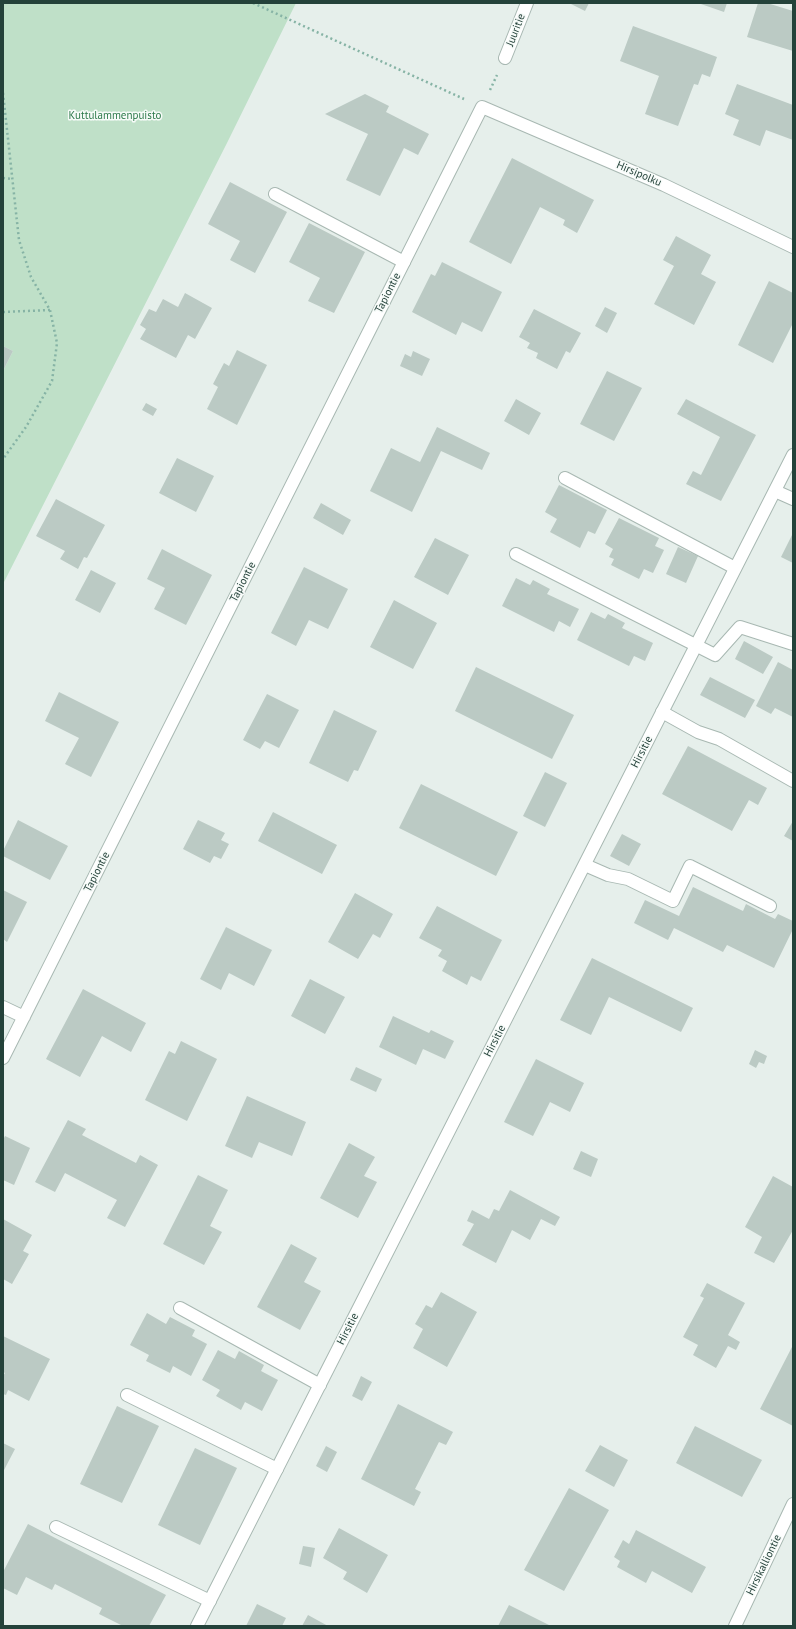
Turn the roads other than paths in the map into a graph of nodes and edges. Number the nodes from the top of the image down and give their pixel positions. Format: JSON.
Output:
{"nodes":[{"id":1,"x":527,"y":3,"type":"edge"},
{"id":2,"x":505,"y":58,"type":"road end"},
{"id":3,"x":482,"y":107,"type":"joint"},
{"id":4,"x":275,"y":194,"type":"dead end"},
{"id":5,"x":793,"y":247,"type":"edge"},
{"id":6,"x":404,"y":262,"type":"junction"},
{"id":7,"x":793,"y":456,"type":"edge"},
{"id":8,"x":565,"y":478,"type":"dead end"},
{"id":9,"x":775,"y":491,"type":"junction"},
{"id":10,"x":793,"y":500,"type":"edge"},
{"id":11,"x":516,"y":554,"type":"dead end"},
{"id":12,"x":735,"y":568,"type":"junction"},
{"id":13,"x":793,"y":644,"type":"edge"},
{"id":14,"x":696,"y":645,"type":"junction"},
{"id":15,"x":662,"y":712,"type":"junction"},
{"id":16,"x":793,"y":781,"type":"edge"},
{"id":17,"x":585,"y":865,"type":"junction"},
{"id":18,"x":770,"y":906,"type":"dead end"},
{"id":19,"x":3,"y":1007,"type":"edge"},
{"id":20,"x":24,"y":1017,"type":"junction"},
{"id":21,"x":3,"y":1058,"type":"edge"},
{"id":22,"x":180,"y":1308,"type":"dead end"},
{"id":23,"x":320,"y":1385,"type":"junction"},
{"id":24,"x":127,"y":1395,"type":"dead end"},
{"id":25,"x":277,"y":1469,"type":"junction"},
{"id":26,"x":793,"y":1504,"type":"edge"},
{"id":27,"x":56,"y":1527,"type":"dead end"},
{"id":28,"x":210,"y":1600,"type":"junction"},
{"id":29,"x":197,"y":1626,"type":"edge"},
{"id":30,"x":735,"y":1626,"type":"edge"}],
"edges":[{"from":1,"to":2,"type":"street","name":"Juuritie"},
{"from":3,"to":5,"type":"street","name":"Hirsipolku"},
{"from":3,"to":6,"type":"street","name":"Tapiontie"},
{"from":4,"to":6,"type":"street"},
{"from":6,"to":20,"type":"street","name":"Tapiontie"},
{"from":7,"to":9,"type":"street","name":"Hirsitie"},
{"from":8,"to":12,"type":"street"},
{"from":9,"to":10,"type":"street"},
{"from":9,"to":12,"type":"street","name":"Hirsitie"},
{"from":11,"to":14,"type":"street"},
{"from":12,"to":14,"type":"street","name":"Hirsitie"},
{"from":13,"to":14,"type":"street"},
{"from":14,"to":15,"type":"street","name":"Hirsitie"},
{"from":15,"to":16,"type":"street"},
{"from":15,"to":17,"type":"street","name":"Hirsitie"},
{"from":17,"to":18,"type":"street"},
{"from":17,"to":23,"type":"street","name":"Hirsitie"},
{"from":19,"to":20,"type":"street"},
{"from":20,"to":21,"type":"street","name":"Tapiontie"},
{"from":22,"to":23,"type":"street"},
{"from":23,"to":25,"type":"street","name":"Hirsitie"},
{"from":24,"to":25,"type":"street"},
{"from":25,"to":28,"type":"street","name":"Hirsitie"},
{"from":26,"to":30,"type":"street","name":"Hirsikalliontie"},
{"from":27,"to":28,"type":"street"},
{"from":28,"to":29,"type":"street","name":"Hirsitie"}]}
